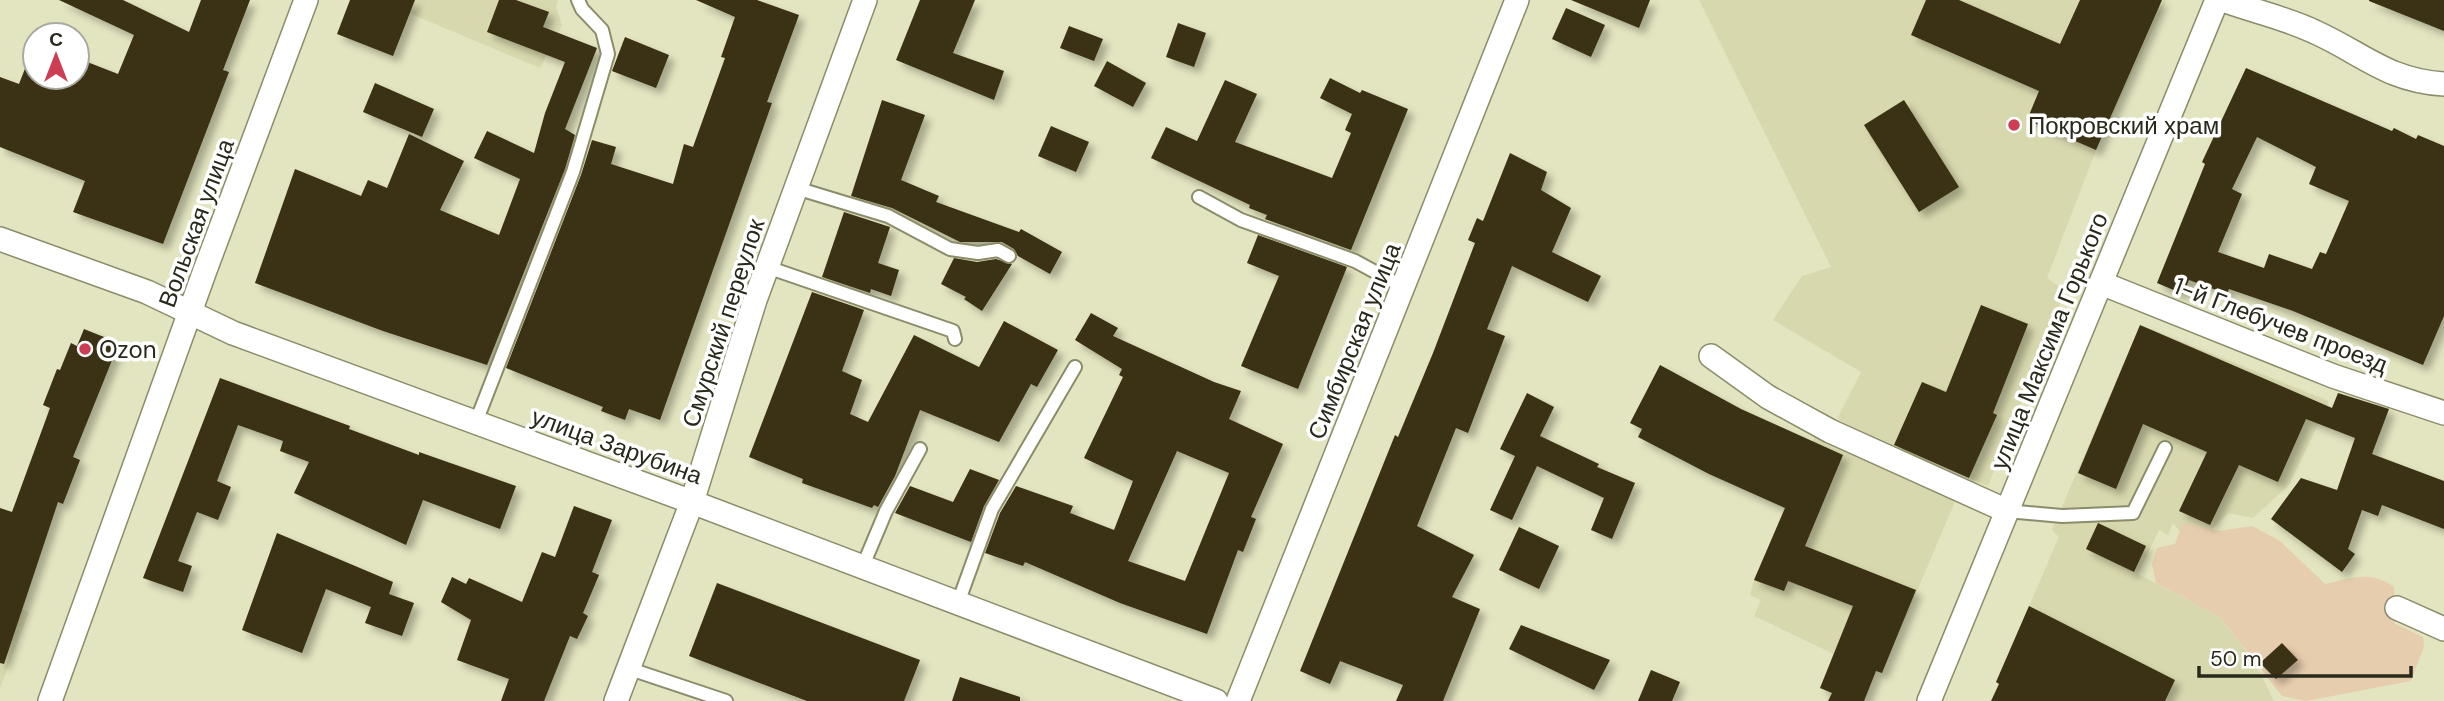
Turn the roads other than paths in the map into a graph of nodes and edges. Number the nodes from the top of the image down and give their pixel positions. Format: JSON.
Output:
{"nodes":[{"id":1,"x":306,"y":0,"type":"edge"},
{"id":2,"x":578,"y":0,"type":"edge"},
{"id":3,"x":865,"y":0,"type":"edge"},
{"id":4,"x":1517,"y":0,"type":"edge"},
{"id":5,"x":2217,"y":0,"type":"edge"},
{"id":6,"x":2223,"y":0,"type":"edge"},
{"id":7,"x":2444,"y":84,"type":"edge"},
{"id":8,"x":796,"y":188,"type":"junction"},
{"id":9,"x":1199,"y":197,"type":"dead end"},
{"id":10,"x":0,"y":239,"type":"edge"},
{"id":11,"x":1009,"y":256,"type":"dead end"},
{"id":12,"x":767,"y":267,"type":"junction"},
{"id":13,"x":2101,"y":283,"type":"junction"},
{"id":14,"x":1404,"y":288,"type":"junction"},
{"id":15,"x":191,"y":313,"type":"junction"},
{"id":16,"x":955,"y":339,"type":"dead end"},
{"id":17,"x":1711,"y":356,"type":"dead end"},
{"id":18,"x":1075,"y":367,"type":"dead end"},
{"id":19,"x":2444,"y":413,"type":"edge"},
{"id":20,"x":476,"y":422,"type":"junction"},
{"id":21,"x":2165,"y":448,"type":"dead end"},
{"id":22,"x":920,"y":449,"type":"dead end"},
{"id":23,"x":692,"y":502,"type":"junction"},
{"id":24,"x":2007,"y":511,"type":"junction"},
{"id":25,"x":862,"y":568,"type":"junction"},
{"id":26,"x":958,"y":603,"type":"junction"},
{"id":27,"x":2397,"y":608,"type":"dead end"},
{"id":28,"x":2444,"y":629,"type":"edge"},
{"id":29,"x":630,"y":668,"type":"junction"},
{"id":30,"x":50,"y":701,"type":"edge"},
{"id":31,"x":616,"y":701,"type":"edge"},
{"id":32,"x":726,"y":701,"type":"edge"},
{"id":33,"x":1216,"y":701,"type":"edge"},
{"id":34,"x":1238,"y":701,"type":"edge"},
{"id":35,"x":1929,"y":701,"type":"edge"}],
"edges":[{"from":1,"to":15,"type":"street","name":"Вольская улица"},
{"from":2,"to":20,"type":"lane"},
{"from":3,"to":8,"type":"street","name":"Смурский переулок"},
{"from":4,"to":14,"type":"street","name":"Симбирская улица"},
{"from":5,"to":13,"type":"street","name":"улица Максима Горького"},
{"from":6,"to":7,"type":"street"},
{"from":8,"to":11,"type":"lane"},
{"from":8,"to":12,"type":"street","name":"Смурский переулок"},
{"from":9,"to":14,"type":"lane"},
{"from":10,"to":15,"type":"street","name":"улица Зарубина"},
{"from":12,"to":16,"type":"lane"},
{"from":12,"to":23,"type":"street","name":"Смурский переулок"},
{"from":13,"to":19,"type":"street","name":"1-й Глебучев проезд"},
{"from":13,"to":24,"type":"street","name":"улица Максима Горького"},
{"from":14,"to":34,"type":"street","name":"Симбирская улица"},
{"from":15,"to":20,"type":"street","name":"улица Зарубина"},
{"from":15,"to":30,"type":"street","name":"Вольская улица"},
{"from":17,"to":24,"type":"street"},
{"from":18,"to":26,"type":"lane"},
{"from":20,"to":23,"type":"street","name":"улица Зарубина"},
{"from":21,"to":24,"type":"lane"},
{"from":22,"to":25,"type":"lane"},
{"from":23,"to":25,"type":"street","name":"улица Зарубина"},
{"from":23,"to":29,"type":"street","name":"Смурский переулок"},
{"from":24,"to":35,"type":"street","name":"улица Максима Горького"},
{"from":25,"to":26,"type":"street","name":"улица Зарубина"},
{"from":26,"to":33,"type":"street","name":"улица Зарубина"},
{"from":27,"to":28,"type":"street"},
{"from":29,"to":31,"type":"street","name":"Смурский переулок"},
{"from":29,"to":32,"type":"lane"}]}
